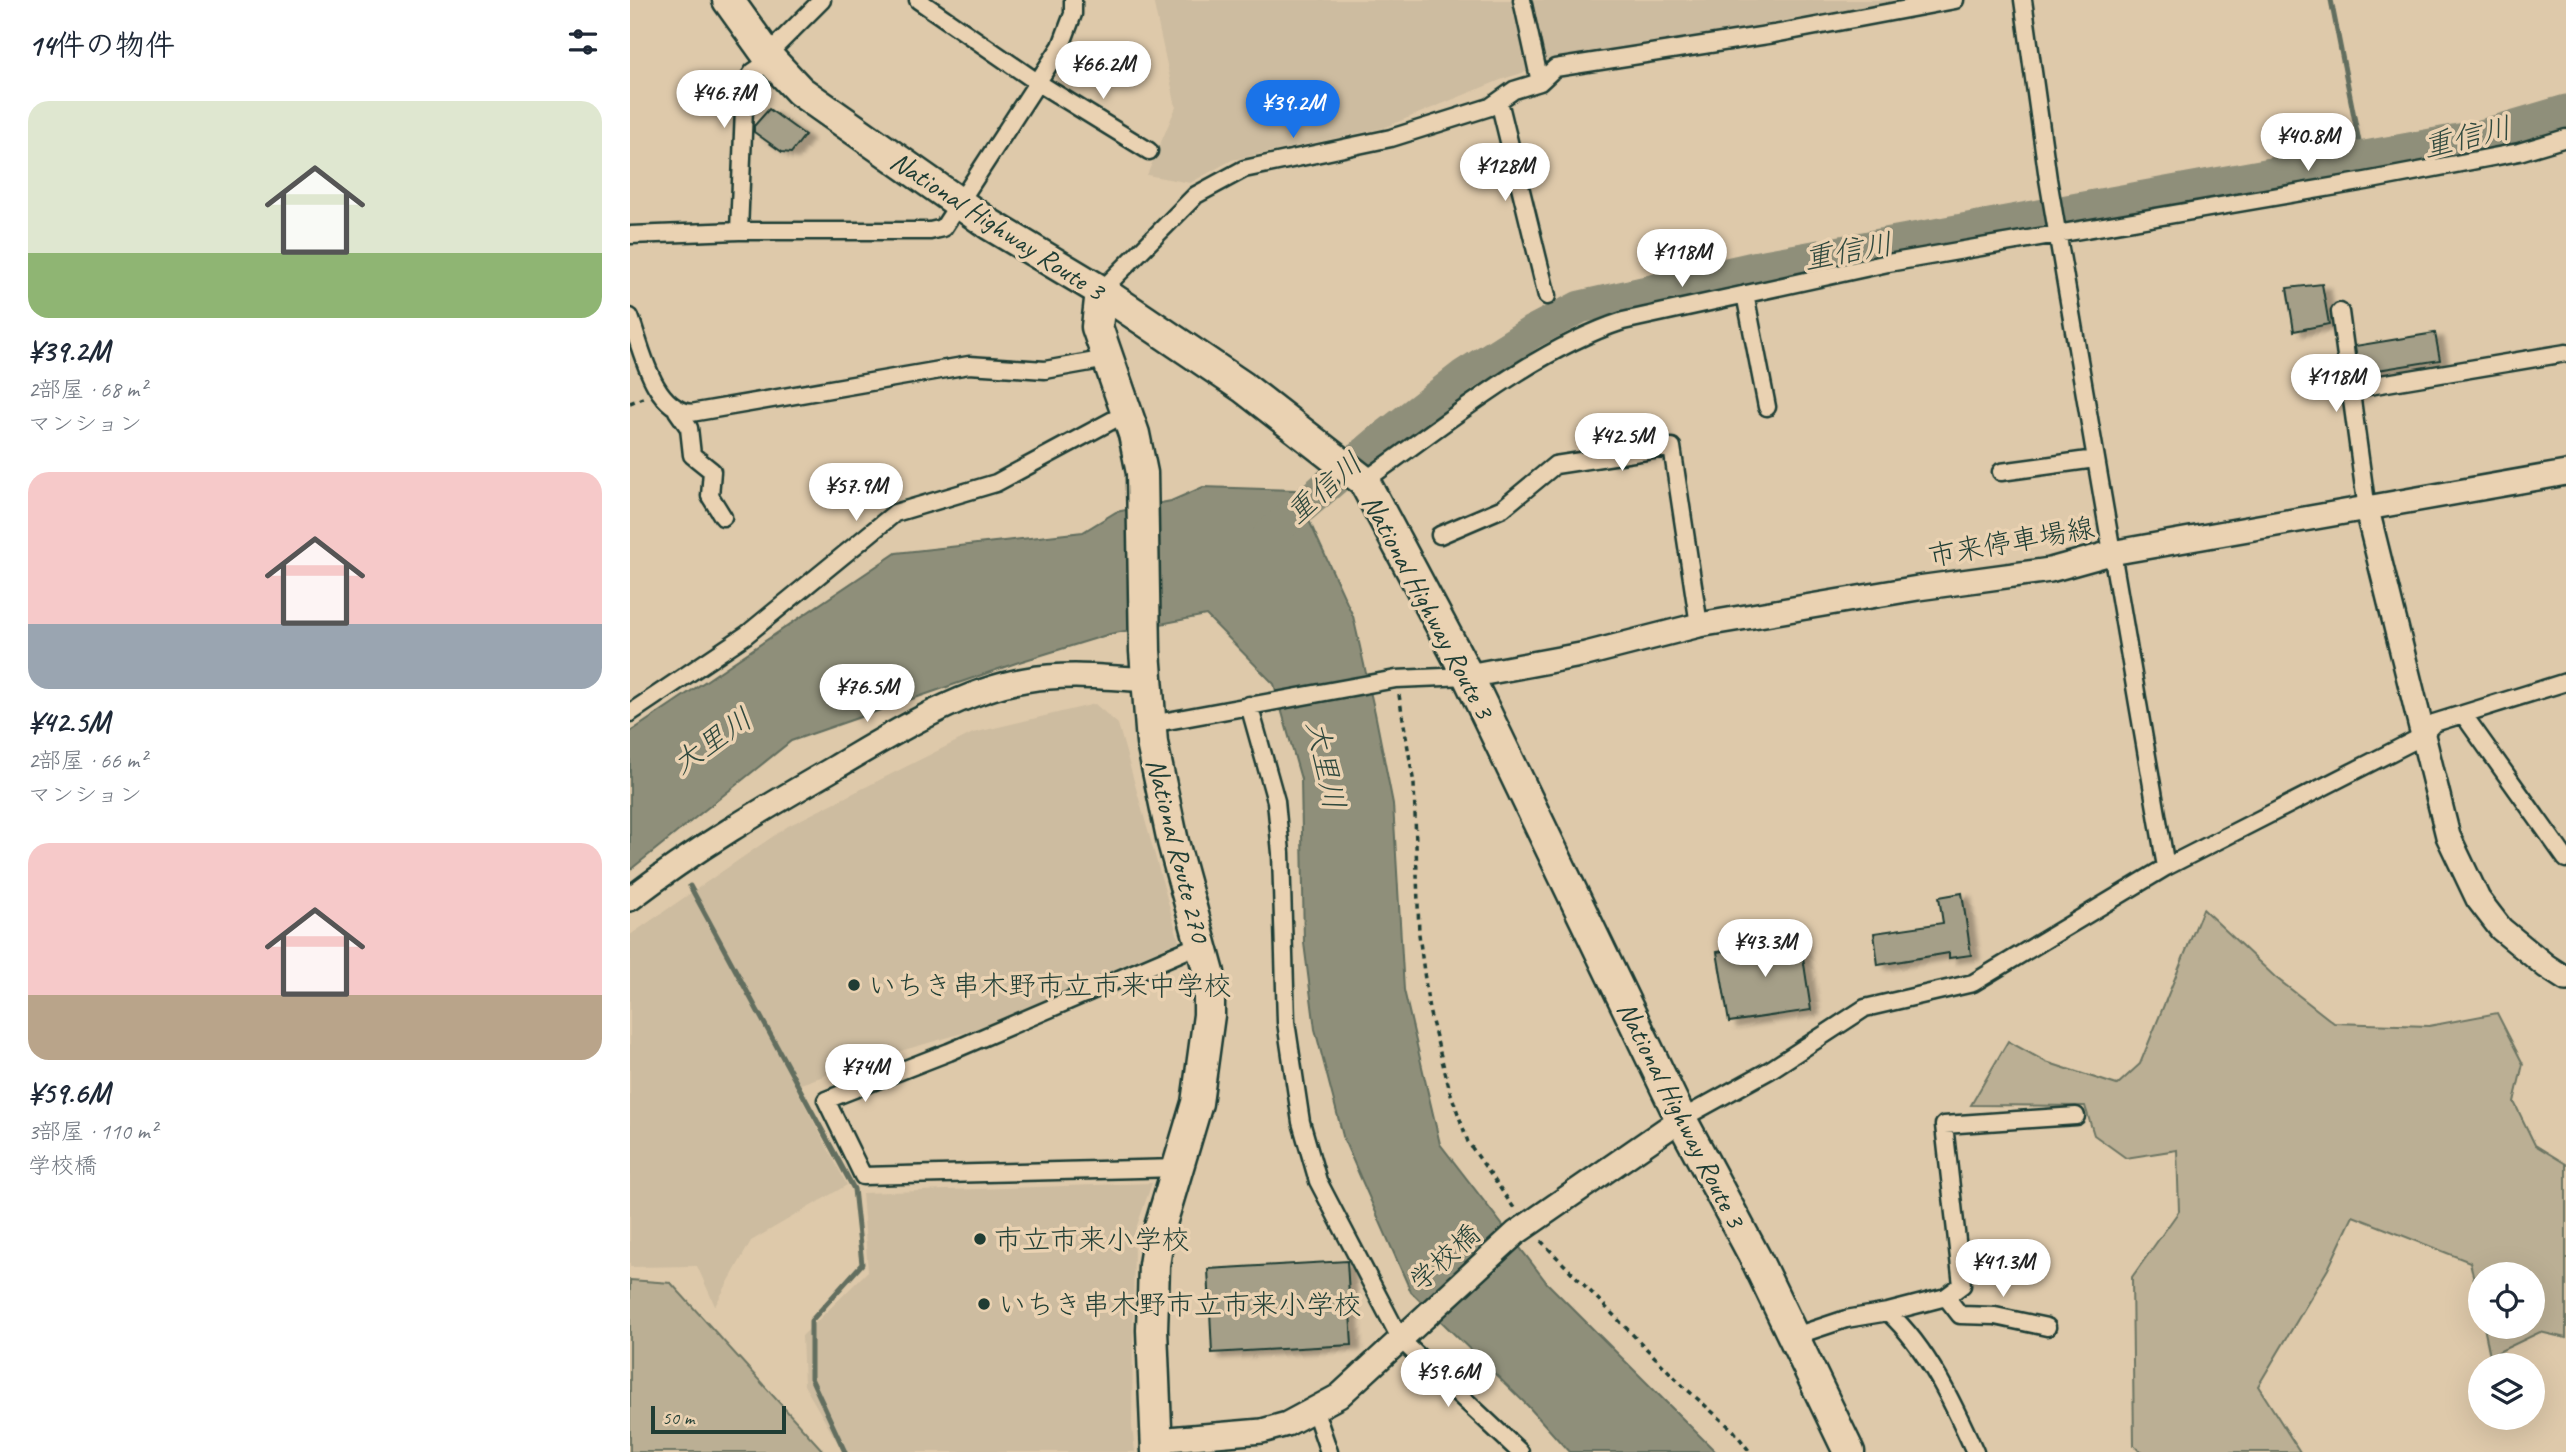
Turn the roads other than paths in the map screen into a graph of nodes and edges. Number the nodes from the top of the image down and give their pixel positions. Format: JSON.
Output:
{"nodes":[{"id":1,"x":728,"y":0,"type":"edge"},
{"id":2,"x":822,"y":0,"type":"edge"},
{"id":3,"x":918,"y":0,"type":"edge"},
{"id":4,"x":1073,"y":0,"type":"edge"},
{"id":5,"x":1522,"y":0,"type":"edge"},
{"id":6,"x":1955,"y":0,"type":"edge"},
{"id":7,"x":2023,"y":0,"type":"edge"},
{"id":8,"x":769,"y":57,"type":"junction"},
{"id":9,"x":1037,"y":82,"type":"junction"},
{"id":10,"x":1540,"y":82,"type":"junction"},
{"id":11,"x":1499,"y":101,"type":"junction"},
{"id":12,"x":2566,"y":138,"type":"edge"},
{"id":13,"x":1149,"y":151,"type":"dead end"},
{"id":14,"x":959,"y":204,"type":"junction"},
{"id":15,"x":739,"y":231,"type":"junction"},
{"id":16,"x":630,"y":236,"type":"edge"},
{"id":17,"x":2057,"y":236,"type":"junction"},
{"id":18,"x":1101,"y":292,"type":"junction"},
{"id":19,"x":1745,"y":295,"type":"junction"},
{"id":20,"x":1547,"y":296,"type":"dead end"},
{"id":21,"x":2340,"y":312,"type":"dead end"},
{"id":22,"x":630,"y":317,"type":"edge"},
{"id":23,"x":2566,"y":353,"type":"edge"},
{"id":24,"x":1107,"y":359,"type":"junction"},
{"id":25,"x":2351,"y":389,"type":"junction"},
{"id":26,"x":1767,"y":407,"type":"dead end"},
{"id":27,"x":677,"y":411,"type":"junction"},
{"id":28,"x":1126,"y":413,"type":"junction"},
{"id":29,"x":2095,"y":459,"type":"junction"},
{"id":30,"x":2001,"y":472,"type":"dead end"},
{"id":31,"x":2566,"y":473,"type":"edge"},
{"id":32,"x":1364,"y":481,"type":"junction"},
{"id":33,"x":2367,"y":510,"type":"junction"},
{"id":34,"x":723,"y":516,"type":"dead end"},
{"id":35,"x":1440,"y":535,"type":"dead end"},
{"id":36,"x":2111,"y":553,"type":"junction"},
{"id":37,"x":1699,"y":625,"type":"junction"},
{"id":38,"x":1146,"y":666,"type":"junction"},
{"id":39,"x":1468,"y":676,"type":"junction"},
{"id":40,"x":2566,"y":682,"type":"edge"},
{"id":41,"x":1253,"y":705,"type":"junction"},
{"id":42,"x":630,"y":713,"type":"edge"},
{"id":43,"x":2463,"y":714,"type":"junction"},
{"id":44,"x":1151,"y":724,"type":"junction"},
{"id":45,"x":2421,"y":737,"type":"junction"},
{"id":46,"x":2566,"y":859,"type":"edge"},
{"id":47,"x":2166,"y":867,"type":"junction"},
{"id":48,"x":630,"y":899,"type":"edge"},
{"id":49,"x":1203,"y":943,"type":"junction"},
{"id":50,"x":2566,"y":979,"type":"edge"},
{"id":51,"x":2076,"y":1116,"type":"dead end"},
{"id":52,"x":1681,"y":1119,"type":"junction"},
{"id":53,"x":1179,"y":1168,"type":"junction"},
{"id":54,"x":1946,"y":1297,"type":"junction"},
{"id":55,"x":1888,"y":1312,"type":"junction"},
{"id":56,"x":2047,"y":1327,"type":"dead end"},
{"id":57,"x":1407,"y":1333,"type":"junction"},
{"id":58,"x":1792,"y":1337,"type":"junction"},
{"id":59,"x":1315,"y":1411,"type":"junction"},
{"id":60,"x":1157,"y":1446,"type":"edge"},
{"id":61,"x":1329,"y":1452,"type":"edge"},
{"id":62,"x":1520,"y":1452,"type":"edge"},
{"id":63,"x":1849,"y":1452,"type":"edge"},
{"id":64,"x":1975,"y":1452,"type":"edge"}],
"edges":[{"from":1,"to":8,"type":"highway","name":"National Highway Route 3"},
{"from":2,"to":8,"type":"street"},
{"from":3,"to":9,"type":"street"},
{"from":4,"to":9,"type":"street"},
{"from":5,"to":10,"type":"street"},
{"from":6,"to":10,"type":"street"},
{"from":7,"to":17,"type":"street"},
{"from":8,"to":14,"type":"highway","name":"National Highway Route 3"},
{"from":8,"to":15,"type":"street"},
{"from":9,"to":13,"type":"street"},
{"from":9,"to":14,"type":"street"},
{"from":10,"to":11,"type":"street"},
{"from":11,"to":18,"type":"street"},
{"from":11,"to":20,"type":"street"},
{"from":12,"to":17,"type":"street"},
{"from":14,"to":15,"type":"street"},
{"from":14,"to":18,"type":"highway","name":"National Highway Route 3"},
{"from":15,"to":16,"type":"street"},
{"from":17,"to":19,"type":"street"},
{"from":17,"to":29,"type":"street"},
{"from":18,"to":24,"type":"highway","name":"National Route 270"},
{"from":18,"to":32,"type":"highway","name":"National Highway Route 3"},
{"from":19,"to":26,"type":"street"},
{"from":19,"to":32,"type":"street"},
{"from":21,"to":25,"type":"street"},
{"from":22,"to":27,"type":"street"},
{"from":23,"to":25,"type":"street"},
{"from":24,"to":27,"type":"street"},
{"from":24,"to":28,"type":"highway","name":"National Route 270"},
{"from":25,"to":33,"type":"street"},
{"from":27,"to":34,"type":"street"},
{"from":28,"to":38,"type":"highway","name":"National Route 270"},
{"from":28,"to":42,"type":"street"},
{"from":29,"to":30,"type":"street"},
{"from":29,"to":36,"type":"street"},
{"from":31,"to":33,"type":"street","name":"市来停車場線"},
{"from":32,"to":39,"type":"highway","name":"National Highway Route 3"},
{"from":33,"to":36,"type":"street","name":"市来停車場線"},
{"from":33,"to":45,"type":"street"},
{"from":35,"to":37,"type":"street"},
{"from":36,"to":37,"type":"street","name":"市来停車場線"},
{"from":36,"to":47,"type":"street"},
{"from":37,"to":39,"type":"street","name":"市来停車場線"},
{"from":38,"to":44,"type":"highway","name":"National Route 270"},
{"from":38,"to":48,"type":"street"},
{"from":39,"to":41,"type":"street"},
{"from":39,"to":52,"type":"highway","name":"National Highway Route 3"},
{"from":40,"to":43,"type":"street"},
{"from":41,"to":44,"type":"street"},
{"from":41,"to":57,"type":"street"},
{"from":43,"to":45,"type":"street"},
{"from":43,"to":46,"type":"street"},
{"from":44,"to":49,"type":"highway","name":"National Route 270"},
{"from":45,"to":47,"type":"street"},
{"from":45,"to":50,"type":"street"},
{"from":47,"to":52,"type":"street"},
{"from":49,"to":53,"type":"highway","name":"National Route 270"},
{"from":49,"to":53,"type":"street"},
{"from":51,"to":54,"type":"street"},
{"from":52,"to":57,"type":"street","name":"学校橋"},
{"from":52,"to":58,"type":"highway","name":"National Highway Route 3"},
{"from":53,"to":60,"type":"highway","name":"National Route 270"},
{"from":54,"to":55,"type":"street"},
{"from":54,"to":56,"type":"street"},
{"from":55,"to":58,"type":"street"},
{"from":55,"to":64,"type":"street"},
{"from":57,"to":59,"type":"street","name":"学校橋"},
{"from":57,"to":62,"type":"street"},
{"from":58,"to":63,"type":"highway","name":"National Highway Route 3"},
{"from":59,"to":60,"type":"street","name":"学校橋"},
{"from":59,"to":61,"type":"street"}]}
